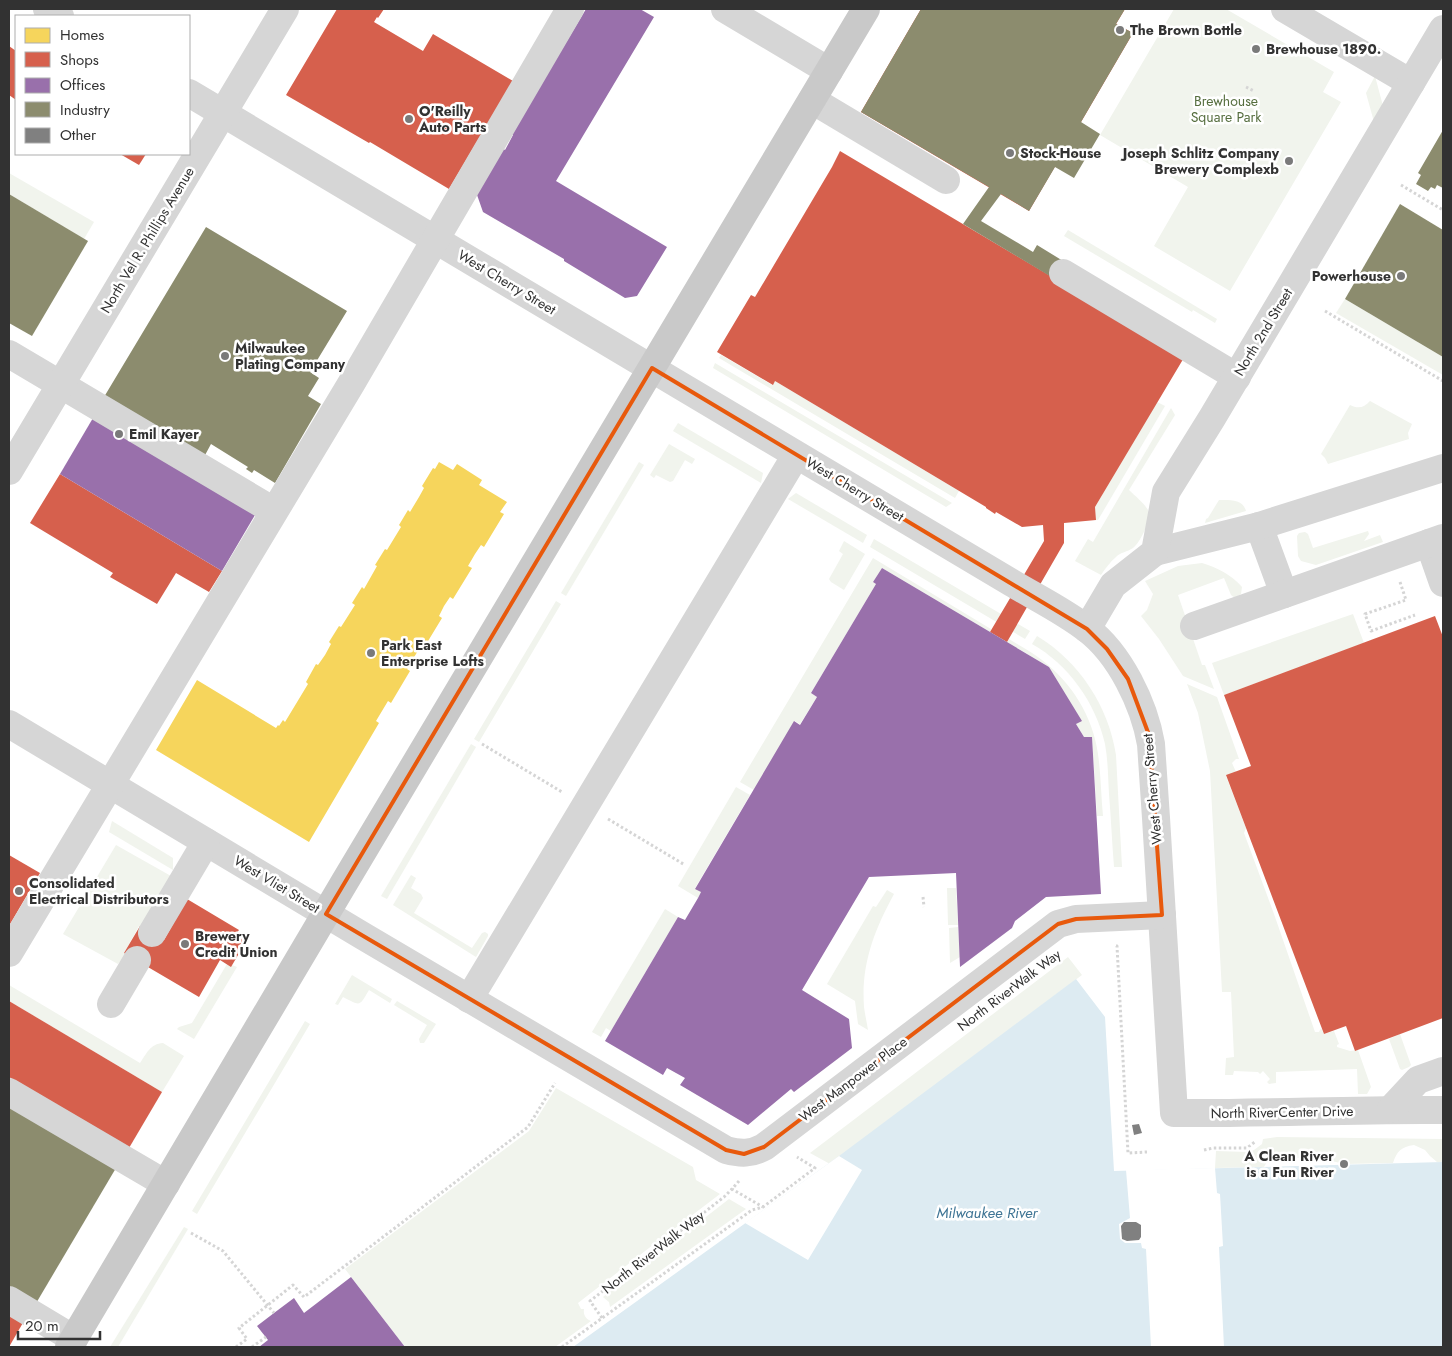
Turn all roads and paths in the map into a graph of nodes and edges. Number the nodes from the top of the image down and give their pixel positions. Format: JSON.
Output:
{"nodes":[{"id":1,"x":47,"y":9,"type":"edge"},
{"id":2,"x":285,"y":9,"type":"edge"},
{"id":3,"x":570,"y":9,"type":"edge"},
{"id":4,"x":725,"y":9,"type":"edge"},
{"id":5,"x":866,"y":9,"type":"edge"},
{"id":6,"x":1285,"y":9,"type":"edge"},
{"id":7,"x":58,"y":15,"type":"edge"},
{"id":8,"x":1443,"y":29,"type":"edge"},
{"id":9,"x":830,"y":70,"type":"junction"},
{"id":10,"x":1411,"y":83,"type":"junction"},
{"id":11,"x":1246,"y":87,"type":"dead end"},
{"id":12,"x":1254,"y":91,"type":"dead end"},
{"id":13,"x":190,"y":94,"type":"edge"},
{"id":14,"x":812,"y":100,"type":"junction"},
{"id":15,"x":223,"y":113,"type":"junction"},
{"id":16,"x":946,"y":180,"type":"dead end"},
{"id":17,"x":1400,"y":185,"type":"dead end"},
{"id":18,"x":1443,"y":210,"type":"edge"},
{"id":19,"x":435,"y":240,"type":"junction"},
{"id":20,"x":1063,"y":273,"type":"dead end"},
{"id":21,"x":1325,"y":311,"type":"dead end"},
{"id":22,"x":9,"y":354,"type":"edge"},
{"id":23,"x":652,"y":368,"type":"junction"},
{"id":24,"x":1237,"y":377,"type":"junction"},
{"id":25,"x":1443,"y":381,"type":"edge"},
{"id":26,"x":60,"y":385,"type":"junction"},
{"id":27,"x":796,"y":455,"type":"junction"},
{"id":28,"x":1443,"y":468,"type":"edge"},
{"id":29,"x":9,"y":472,"type":"edge"},
{"id":30,"x":274,"y":511,"type":"junction"},
{"id":31,"x":1259,"y":526,"type":"junction"},
{"id":32,"x":1155,"y":552,"type":"junction"},
{"id":33,"x":1437,"y":555,"type":"edge"},
{"id":34,"x":1399,"y":581,"type":"dead end"},
{"id":35,"x":1284,"y":594,"type":"junction"},
{"id":36,"x":1415,"y":616,"type":"dead end"},
{"id":37,"x":1194,"y":626,"type":"dead end"},
{"id":38,"x":1087,"y":629,"type":"junction"},
{"id":39,"x":9,"y":724,"type":"edge"},
{"id":40,"x":110,"y":785,"type":"junction"},
{"id":41,"x":206,"y":842,"type":"junction"},
{"id":42,"x":923,"y":897,"type":"dead end"},
{"id":43,"x":924,"y":907,"type":"dead end"},
{"id":44,"x":326,"y":914,"type":"junction"},
{"id":45,"x":1162,"y":915,"type":"junction"},
{"id":46,"x":152,"y":933,"type":"dead end"},
{"id":47,"x":1108,"y":947,"type":"dead end"},
{"id":48,"x":9,"y":953,"type":"edge"},
{"id":49,"x":137,"y":960,"type":"dead end"},
{"id":50,"x":469,"y":999,"type":"junction"},
{"id":51,"x":111,"y":1004,"type":"dead end"},
{"id":52,"x":546,"y":1044,"type":"joint"},
{"id":53,"x":1443,"y":1071,"type":"edge"},
{"id":54,"x":555,"y":1083,"type":"dead end"},
{"id":55,"x":9,"y":1092,"type":"edge"},
{"id":56,"x":1391,"y":1109,"type":"junction"},
{"id":57,"x":1443,"y":1110,"type":"edge"},
{"id":58,"x":1174,"y":1113,"type":"joint"},
{"id":59,"x":1147,"y":1152,"type":"dead end"},
{"id":60,"x":806,"y":1162,"type":"dead end"},
{"id":61,"x":743,"y":1177,"type":"dead end"},
{"id":62,"x":166,"y":1184,"type":"junction"},
{"id":63,"x":732,"y":1189,"type":"junction"},
{"id":64,"x":763,"y":1207,"type":"junction"},
{"id":65,"x":191,"y":1233,"type":"dead end"},
{"id":66,"x":9,"y":1300,"type":"edge"},
{"id":67,"x":268,"y":1305,"type":"junction"},
{"id":68,"x":274,"y":1313,"type":"dead end"},
{"id":69,"x":602,"y":1318,"type":"junction"},
{"id":70,"x":266,"y":1337,"type":"dead end"},
{"id":71,"x":72,"y":1343,"type":"edge"},
{"id":72,"x":236,"y":1347,"type":"edge"},
{"id":73,"x":252,"y":1347,"type":"edge"},
{"id":74,"x":562,"y":1347,"type":"edge"}],
"edges":[{"from":1,"to":7,"type":"street"},
{"from":2,"to":15,"type":"street","name":"North Vel R. Phillips Avenue"},
{"from":3,"to":19,"type":"street"},
{"from":4,"to":9,"type":"street"},
{"from":5,"to":9,"type":"main road"},
{"from":6,"to":10,"type":"street"},
{"from":8,"to":10,"type":"street","name":"North 2nd Street"},
{"from":9,"to":14,"type":"main road"},
{"from":10,"to":24,"type":"street","name":"North 2nd Street"},
{"from":11,"to":12,"type":"path"},
{"from":13,"to":15,"type":"street","name":"West Cherry Street"},
{"from":14,"to":16,"type":"street"},
{"from":14,"to":23,"type":"main road"},
{"from":15,"to":19,"type":"street","name":"West Cherry Street"},
{"from":15,"to":26,"type":"street","name":"North Vel R. Phillips Avenue"},
{"from":17,"to":18,"type":"path"},
{"from":19,"to":23,"type":"street","name":"West Cherry Street"},
{"from":19,"to":30,"type":"street"},
{"from":20,"to":24,"type":"street"},
{"from":21,"to":25,"type":"path"},
{"from":22,"to":26,"type":"street"},
{"from":23,"to":27,"type":"street","name":"West Cherry Street"},
{"from":23,"to":44,"type":"main road"},
{"from":24,"to":32,"type":"street","name":"North 2nd Street"},
{"from":26,"to":29,"type":"street","name":"North Vel R. Phillips Avenue"},
{"from":26,"to":30,"type":"street"},
{"from":27,"to":38,"type":"street","name":"West Cherry Street"},
{"from":27,"to":50,"type":"street"},
{"from":28,"to":31,"type":"street"},
{"from":30,"to":40,"type":"street"},
{"from":31,"to":32,"type":"street"},
{"from":31,"to":35,"type":"street"},
{"from":32,"to":38,"type":"street"},
{"from":33,"to":35,"type":"street"},
{"from":34,"to":36,"type":"path"},
{"from":35,"to":37,"type":"street"},
{"from":38,"to":45,"type":"street","name":"West Cherry Street"},
{"from":39,"to":40,"type":"street","name":"West Vliet Street"},
{"from":40,"to":41,"type":"street","name":"West Vliet Street"},
{"from":40,"to":48,"type":"street"},
{"from":41,"to":44,"type":"street","name":"West Vliet Street"},
{"from":41,"to":46,"type":"street"},
{"from":42,"to":43,"type":"path"},
{"from":44,"to":50,"type":"street","name":"West Vliet Street"},
{"from":44,"to":62,"type":"main road"},
{"from":45,"to":52,"type":"street","name":"West Manpower Place"},
{"from":45,"to":58,"type":"street","name":"West Cherry Street"},
{"from":47,"to":59,"type":"path"},
{"from":49,"to":51,"type":"street"},
{"from":50,"to":52,"type":"street","name":"West Vliet Street"},
{"from":53,"to":56,"type":"street"},
{"from":54,"to":67,"type":"path"},
{"from":55,"to":62,"type":"street"},
{"from":56,"to":57,"type":"street","name":"North RiverCenter Drive"},
{"from":56,"to":58,"type":"street","name":"North RiverCenter Drive"},
{"from":60,"to":64,"type":"path","name":"North RiverWalk Way"},
{"from":61,"to":63,"type":"path","name":"North RiverWalk Way"},
{"from":62,"to":71,"type":"main road"},
{"from":63,"to":64,"type":"path"},
{"from":63,"to":69,"type":"path","name":"North RiverWalk Way"},
{"from":64,"to":69,"type":"path","name":"North RiverWalk Way"},
{"from":65,"to":67,"type":"path"},
{"from":66,"to":71,"type":"street"},
{"from":67,"to":68,"type":"path"},
{"from":67,"to":72,"type":"path"},
{"from":69,"to":74,"type":"path","name":"North RiverWalk Way"},
{"from":70,"to":73,"type":"path"}]}
